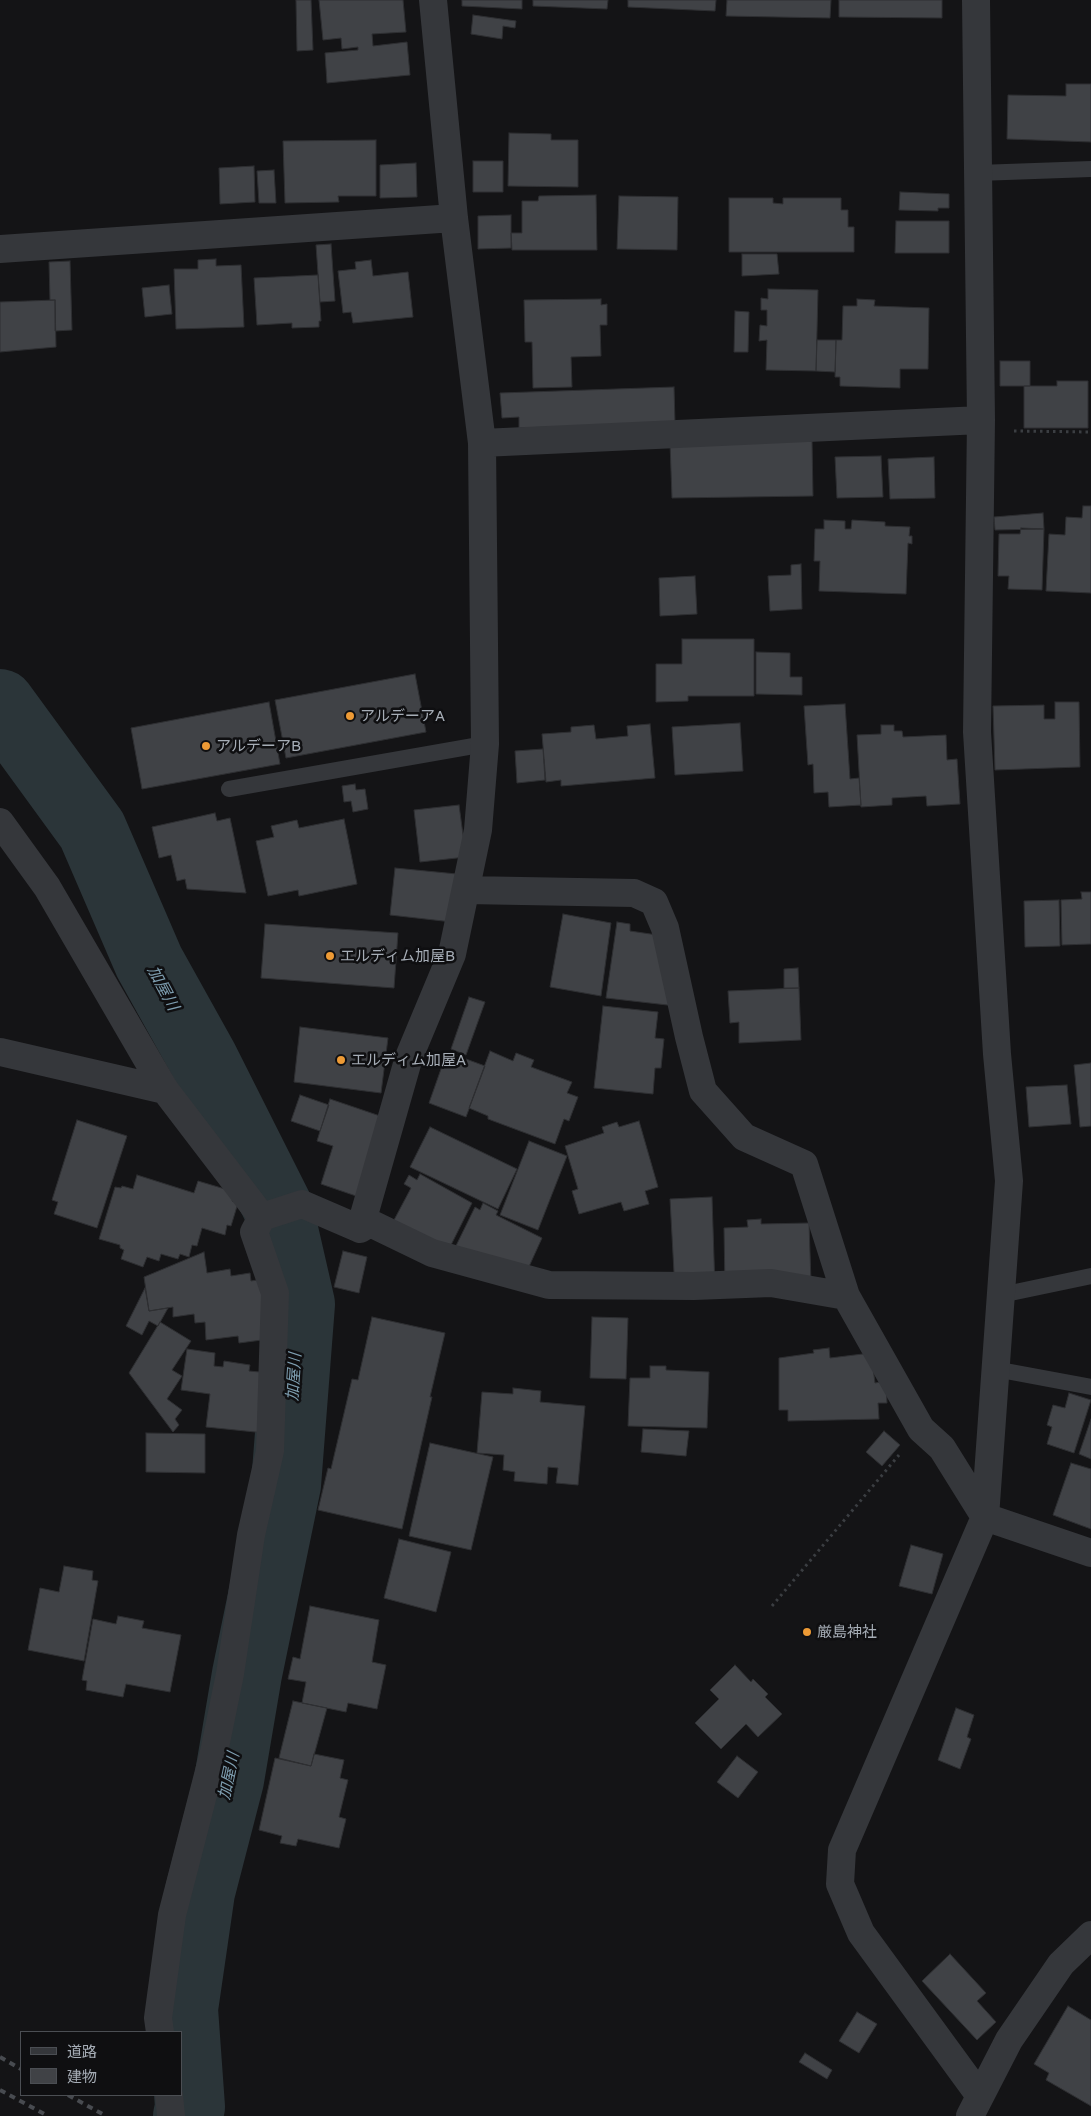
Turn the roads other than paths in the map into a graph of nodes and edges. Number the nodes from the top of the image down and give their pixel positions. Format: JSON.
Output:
{"nodes":[{"id":1,"x":433,"y":0,"type":"edge"},
{"id":2,"x":976,"y":0,"type":"edge"},
{"id":3,"x":1091,"y":169,"type":"edge"},
{"id":4,"x":978,"y":173,"type":"junction"},
{"id":5,"x":454,"y":218,"type":"junction"},
{"id":6,"x":0,"y":248,"type":"edge"},
{"id":7,"x":981,"y":425,"type":"junction"},
{"id":8,"x":482,"y":443,"type":"junction"},
{"id":9,"x":484,"y":744,"type":"junction"},
{"id":10,"x":228,"y":789,"type":"dead end"},
{"id":11,"x":0,"y":822,"type":"edge"},
{"id":12,"x":466,"y":890,"type":"junction"},
{"id":13,"x":0,"y":1052,"type":"edge"},
{"id":14,"x":165,"y":1090,"type":"junction"},
{"id":15,"x":262,"y":1217,"type":"junction"},
{"id":16,"x":360,"y":1228,"type":"junction"},
{"id":17,"x":1091,"y":1276,"type":"edge"},
{"id":18,"x":1001,"y":1295,"type":"junction"},
{"id":19,"x":846,"y":1296,"type":"junction"},
{"id":20,"x":995,"y":1369,"type":"junction"},
{"id":21,"x":1091,"y":1387,"type":"edge"},
{"id":22,"x":985,"y":1517,"type":"junction"},
{"id":23,"x":1091,"y":1553,"type":"edge"},
{"id":24,"x":1091,"y":1935,"type":"edge"},
{"id":25,"x":160,"y":2031,"type":"edge"},
{"id":26,"x":168,"y":2096,"type":"edge"},
{"id":27,"x":975,"y":2106,"type":"edge"},
{"id":28,"x":171,"y":2116,"type":"edge"}],
"edges":[{"from":1,"to":5,"type":"street"},
{"from":2,"to":4,"type":"street"},
{"from":3,"to":4,"type":"lane"},
{"from":4,"to":7,"type":"street"},
{"from":5,"to":6,"type":"street"},
{"from":5,"to":8,"type":"street"},
{"from":7,"to":8,"type":"street"},
{"from":7,"to":18,"type":"street"},
{"from":8,"to":9,"type":"street"},
{"from":9,"to":10,"type":"lane"},
{"from":9,"to":12,"type":"street"},
{"from":11,"to":14,"type":"street"},
{"from":12,"to":16,"type":"street"},
{"from":12,"to":19,"type":"street"},
{"from":13,"to":14,"type":"street"},
{"from":14,"to":15,"type":"street"},
{"from":15,"to":16,"type":"street"},
{"from":15,"to":25,"type":"street"},
{"from":16,"to":19,"type":"street"},
{"from":17,"to":18,"type":"lane"},
{"from":18,"to":20,"type":"street"},
{"from":19,"to":22,"type":"street"},
{"from":20,"to":21,"type":"lane"},
{"from":20,"to":22,"type":"street"},
{"from":22,"to":23,"type":"street"},
{"from":22,"to":27,"type":"street"},
{"from":24,"to":27,"type":"street"},
{"from":26,"to":28,"type":"street"}]}
